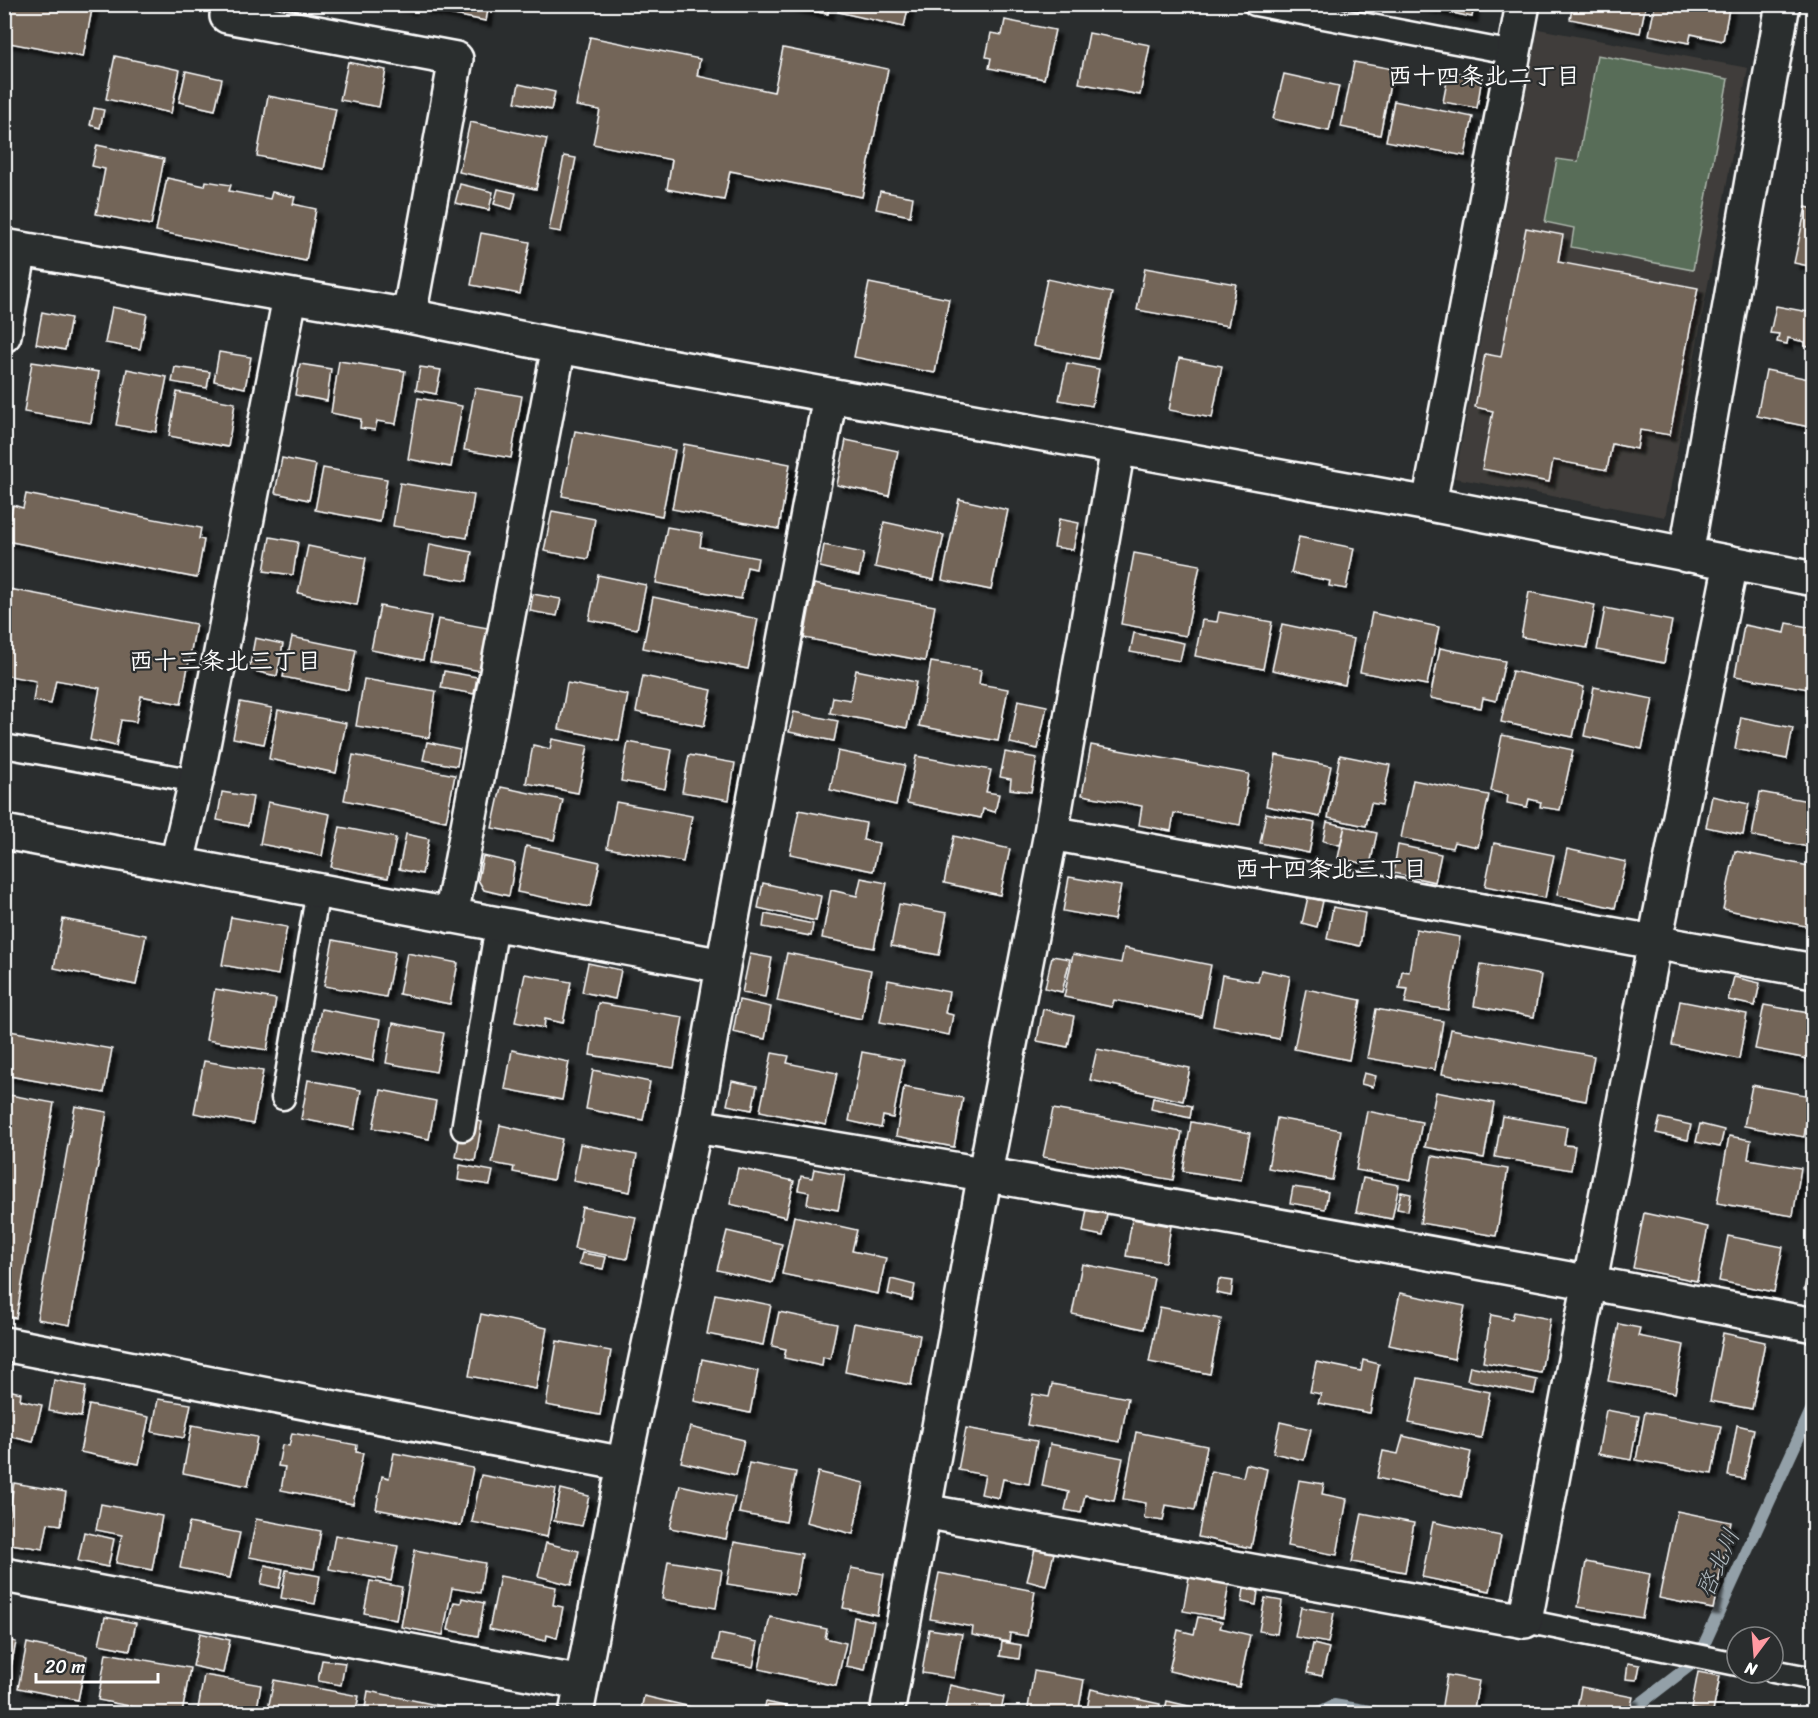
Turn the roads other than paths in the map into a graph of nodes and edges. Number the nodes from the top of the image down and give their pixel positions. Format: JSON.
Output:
{"nodes":[{"id":1,"x":228,"y":4,"type":"edge"},
{"id":2,"x":1255,"y":4,"type":"edge"},
{"id":3,"x":1523,"y":4,"type":"edge"},
{"id":4,"x":1783,"y":4,"type":"edge"},
{"id":5,"x":1514,"y":53,"type":"junction"},
{"id":6,"x":12,"y":248,"type":"edge"},
{"id":7,"x":290,"y":297,"type":"junction"},
{"id":8,"x":409,"y":316,"type":"junction"},
{"id":9,"x":4,"y":335,"type":"edge"},
{"id":10,"x":558,"y":346,"type":"junction"},
{"id":11,"x":830,"y":396,"type":"junction"},
{"id":12,"x":1118,"y":448,"type":"junction"},
{"id":13,"x":1429,"y":504,"type":"junction"},
{"id":14,"x":1686,"y":555,"type":"junction"},
{"id":15,"x":1731,"y":563,"type":"junction"},
{"id":16,"x":1814,"y":579,"type":"edge"},
{"id":17,"x":4,"y":746,"type":"edge"},
{"id":18,"x":196,"y":780,"type":"junction"},
{"id":19,"x":4,"y":832,"type":"edge"},
{"id":20,"x":1051,"y":834,"type":"junction"},
{"id":21,"x":177,"y":863,"type":"junction"},
{"id":22,"x":318,"y":890,"type":"junction"},
{"id":23,"x":451,"y":916,"type":"junction"},
{"id":24,"x":497,"y":925,"type":"junction"},
{"id":25,"x":1655,"y":941,"type":"junction"},
{"id":26,"x":723,"y":966,"type":"junction"},
{"id":27,"x":1814,"y":971,"type":"edge"},
{"id":28,"x":283,"y":1098,"type":"dead end"},
{"id":29,"x":695,"y":1126,"type":"junction"},
{"id":30,"x":464,"y":1129,"type":"dead end"},
{"id":31,"x":985,"y":1173,"type":"junction"},
{"id":32,"x":1590,"y":1282,"type":"junction"},
{"id":33,"x":1814,"y":1325,"type":"edge"},
{"id":34,"x":4,"y":1344,"type":"edge"},
{"id":35,"x":624,"y":1464,"type":"junction"},
{"id":36,"x":924,"y":1510,"type":"junction"},
{"id":37,"x":4,"y":1575,"type":"edge"},
{"id":38,"x":1525,"y":1621,"type":"junction"},
{"id":39,"x":1725,"y":1662,"type":"edge"},
{"id":40,"x":1785,"y":1673,"type":"edge"},
{"id":41,"x":1814,"y":1679,"type":"edge"},
{"id":42,"x":579,"y":1698,"type":"edge"},
{"id":43,"x":887,"y":1713,"type":"edge"}],
"edges":[{"from":1,"to":8,"type":"street"},
{"from":2,"to":5,"type":"lane"},
{"from":3,"to":5,"type":"street"},
{"from":4,"to":14,"type":"street"},
{"from":5,"to":13,"type":"street"},
{"from":6,"to":7,"type":"street"},
{"from":6,"to":9,"type":"street"},
{"from":7,"to":8,"type":"street"},
{"from":7,"to":18,"type":"street"},
{"from":8,"to":10,"type":"street"},
{"from":10,"to":11,"type":"street"},
{"from":10,"to":23,"type":"street"},
{"from":11,"to":12,"type":"street"},
{"from":11,"to":26,"type":"street"},
{"from":12,"to":13,"type":"street"},
{"from":12,"to":20,"type":"street"},
{"from":13,"to":14,"type":"street"},
{"from":14,"to":15,"type":"street"},
{"from":15,"to":16,"type":"street"},
{"from":15,"to":25,"type":"street"},
{"from":17,"to":18,"type":"lane"},
{"from":18,"to":21,"type":"street"},
{"from":19,"to":21,"type":"street"},
{"from":20,"to":25,"type":"street"},
{"from":20,"to":31,"type":"street"},
{"from":21,"to":22,"type":"street"},
{"from":22,"to":23,"type":"street"},
{"from":22,"to":28,"type":"lane"},
{"from":23,"to":24,"type":"street"},
{"from":24,"to":26,"type":"street"},
{"from":24,"to":30,"type":"lane"},
{"from":25,"to":27,"type":"street"},
{"from":25,"to":32,"type":"street"},
{"from":26,"to":29,"type":"street"},
{"from":29,"to":31,"type":"street"},
{"from":29,"to":35,"type":"street"},
{"from":31,"to":32,"type":"street"},
{"from":31,"to":36,"type":"street"},
{"from":32,"to":33,"type":"street"},
{"from":32,"to":38,"type":"street"},
{"from":34,"to":35,"type":"street"},
{"from":35,"to":42,"type":"street"},
{"from":36,"to":38,"type":"street"},
{"from":36,"to":43,"type":"street"},
{"from":37,"to":42,"type":"street"},
{"from":38,"to":39,"type":"lane"},
{"from":40,"to":41,"type":"lane"}]}
